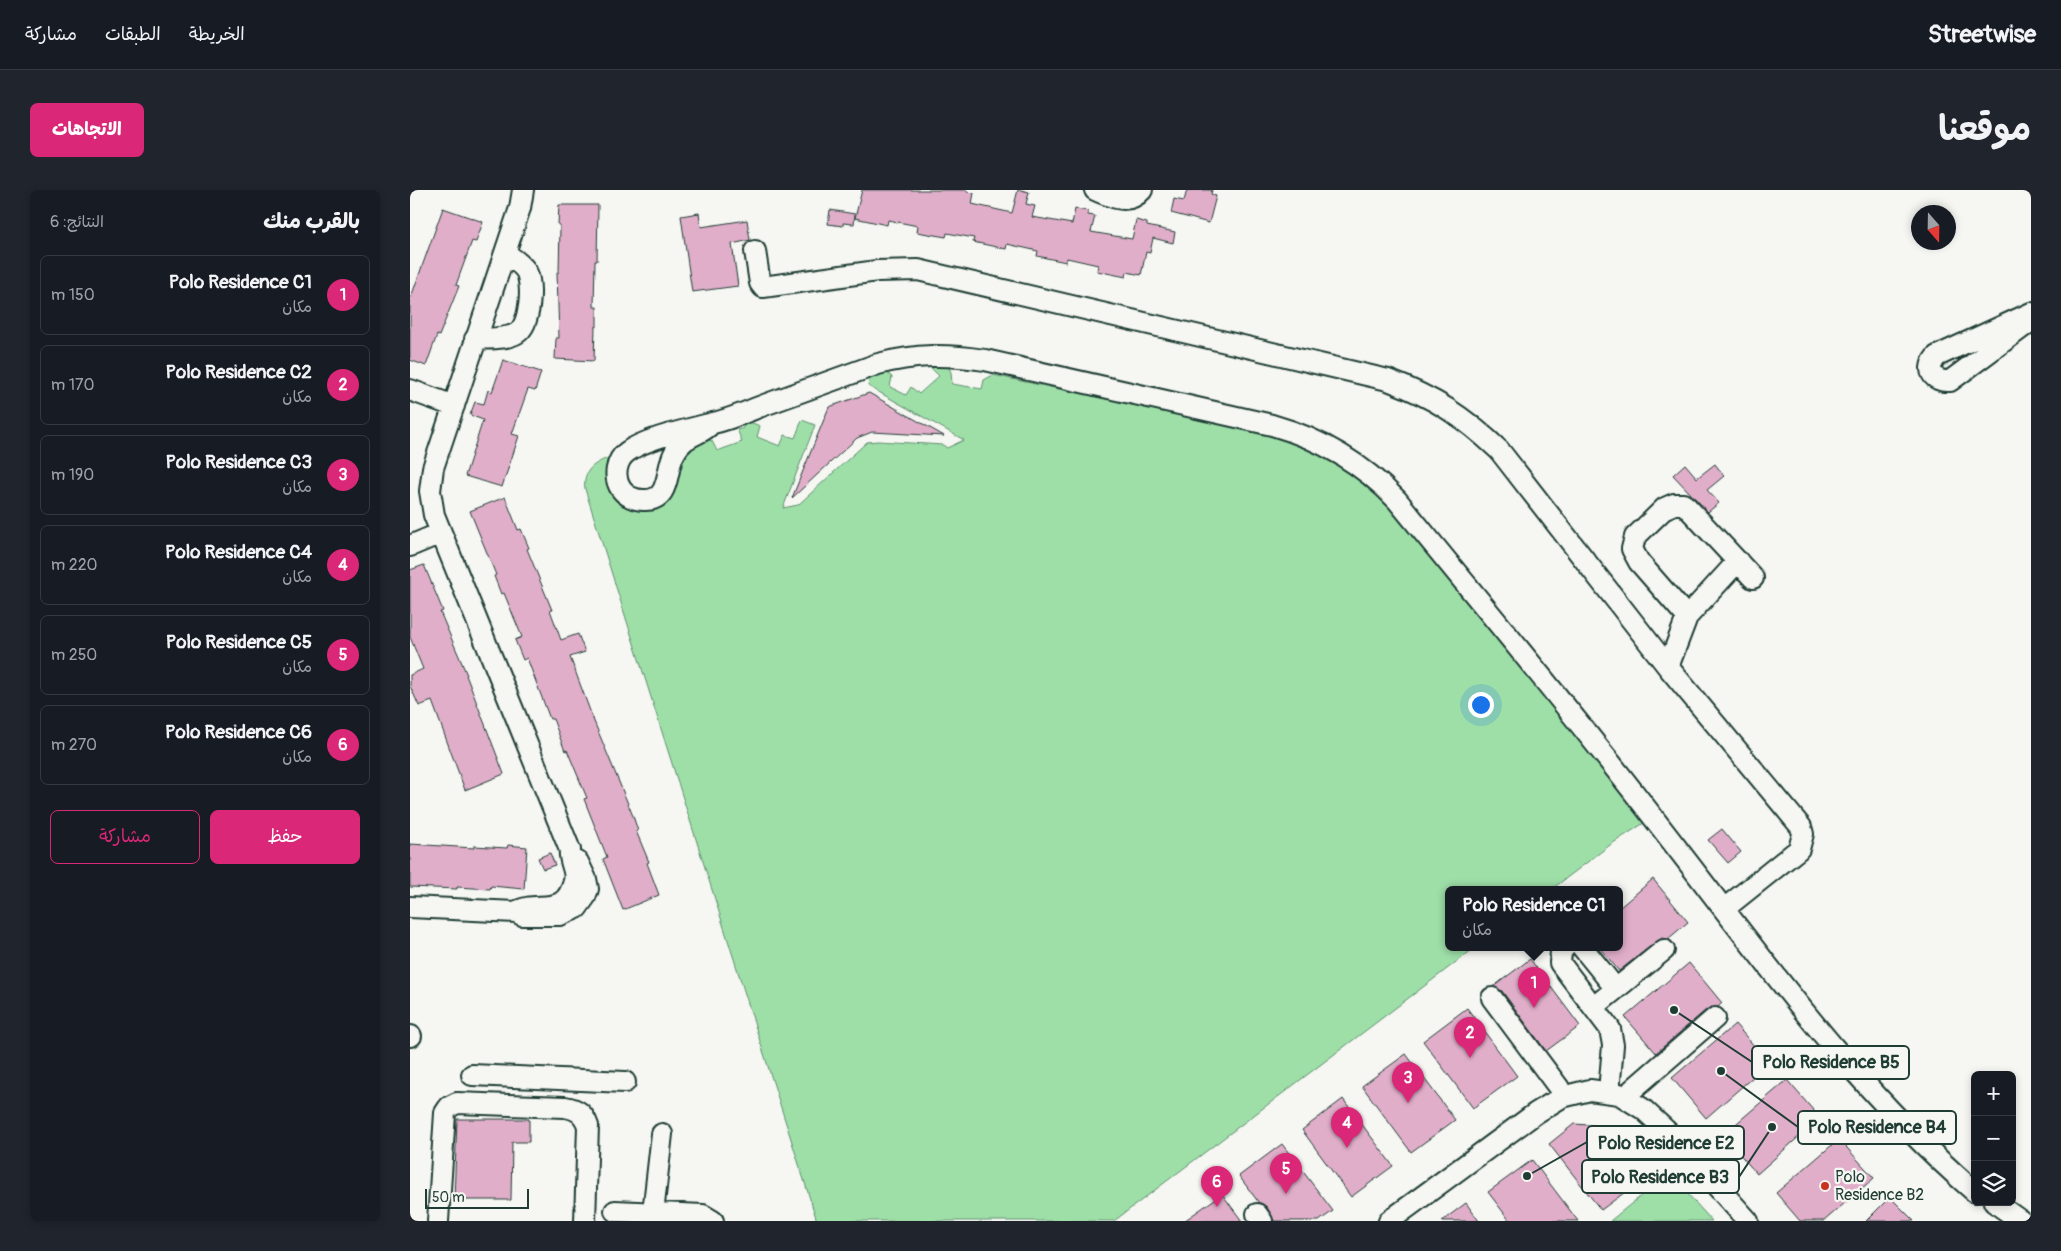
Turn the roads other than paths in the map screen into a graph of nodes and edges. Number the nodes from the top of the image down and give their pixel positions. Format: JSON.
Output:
{"nodes":[{"id":1,"x":523,"y":190,"type":"edge"},
{"id":2,"x":1095,"y":190,"type":"edge"},
{"id":3,"x":1142,"y":190,"type":"edge"},
{"id":4,"x":755,"y":252,"type":"dead end"},
{"id":5,"x":505,"y":253,"type":"junction"},
{"id":6,"x":2031,"y":313,"type":"edge"},
{"id":7,"x":2031,"y":320,"type":"edge"},
{"id":8,"x":475,"y":339,"type":"junction"},
{"id":9,"x":410,"y":390,"type":"edge"},
{"id":10,"x":454,"y":406,"type":"junction"},
{"id":11,"x":711,"y":424,"type":"junction"},
{"id":12,"x":441,"y":533,"type":"junction"},
{"id":13,"x":410,"y":546,"type":"edge"},
{"id":14,"x":1738,"y":561,"type":"junction"},
{"id":15,"x":1753,"y":578,"type":"dead end"},
{"id":16,"x":1687,"y":617,"type":"junction"},
{"id":17,"x":1668,"y":667,"type":"junction"},
{"id":18,"x":410,"y":907,"type":"edge"},
{"id":19,"x":1724,"y":909,"type":"junction"},
{"id":20,"x":1664,"y":950,"type":"dead end"},
{"id":21,"x":1562,"y":951,"type":"edge"},
{"id":22,"x":1585,"y":951,"type":"edge"},
{"id":23,"x":1616,"y":989,"type":"junction"},
{"id":24,"x":1492,"y":998,"type":"dead end"},
{"id":25,"x":1595,"y":1006,"type":"junction"},
{"id":26,"x":1714,"y":1018,"type":"dead end"},
{"id":27,"x":472,"y":1075,"type":"dead end"},
{"id":28,"x":567,"y":1080,"type":"junction"},
{"id":29,"x":1610,"y":1080,"type":"junction"},
{"id":30,"x":625,"y":1082,"type":"dead end"},
{"id":31,"x":1559,"y":1088,"type":"junction"},
{"id":32,"x":1632,"y":1090,"type":"junction"},
{"id":33,"x":565,"y":1107,"type":"junction"},
{"id":34,"x":1507,"y":1133,"type":"junction"},
{"id":35,"x":662,"y":1134,"type":"dead end"},
{"id":36,"x":1672,"y":1135,"type":"junction"},
{"id":37,"x":1971,"y":1188,"type":"edge"},
{"id":38,"x":1988,"y":1206,"type":"edge"},
{"id":39,"x":2000,"y":1206,"type":"edge"},
{"id":40,"x":615,"y":1211,"type":"dead end"},
{"id":41,"x":653,"y":1213,"type":"junction"},
{"id":42,"x":438,"y":1221,"type":"edge"},
{"id":43,"x":585,"y":1221,"type":"edge"},
{"id":44,"x":712,"y":1221,"type":"edge"},
{"id":45,"x":1389,"y":1221,"type":"edge"},
{"id":46,"x":1748,"y":1221,"type":"edge"},
{"id":47,"x":2005,"y":1221,"type":"edge"},
{"id":48,"x":2021,"y":1221,"type":"edge"}],
"edges":[{"from":1,"to":5,"type":"street"},
{"from":2,"to":3,"type":"street"},
{"from":4,"to":17,"type":"street"},
{"from":5,"to":8,"type":"street"},
{"from":5,"to":8,"type":"street"},
{"from":6,"to":7,"type":"street"},
{"from":8,"to":10,"type":"street"},
{"from":9,"to":10,"type":"street"},
{"from":10,"to":12,"type":"street"},
{"from":11,"to":11,"type":"street"},
{"from":11,"to":19,"type":"street"},
{"from":12,"to":13,"type":"street"},
{"from":12,"to":18,"type":"street"},
{"from":14,"to":15,"type":"street"},
{"from":14,"to":16,"type":"street"},
{"from":14,"to":16,"type":"street"},
{"from":16,"to":17,"type":"street"},
{"from":17,"to":19,"type":"street"},
{"from":19,"to":37,"type":"street"},
{"from":20,"to":23,"type":"street"},
{"from":21,"to":25,"type":"street"},
{"from":22,"to":23,"type":"street"},
{"from":23,"to":25,"type":"street"},
{"from":24,"to":31,"type":"street"},
{"from":25,"to":29,"type":"street"},
{"from":26,"to":32,"type":"street"},
{"from":27,"to":28,"type":"street"},
{"from":28,"to":30,"type":"street"},
{"from":28,"to":33,"type":"street"},
{"from":29,"to":31,"type":"street"},
{"from":29,"to":32,"type":"street"},
{"from":31,"to":34,"type":"street"},
{"from":32,"to":36,"type":"street"},
{"from":33,"to":42,"type":"street"},
{"from":33,"to":43,"type":"street"},
{"from":34,"to":36,"type":"street"},
{"from":34,"to":45,"type":"street"},
{"from":35,"to":41,"type":"street"},
{"from":36,"to":46,"type":"street"},
{"from":38,"to":47,"type":"street"},
{"from":39,"to":48,"type":"street"},
{"from":40,"to":41,"type":"street"},
{"from":41,"to":44,"type":"street"}]}
